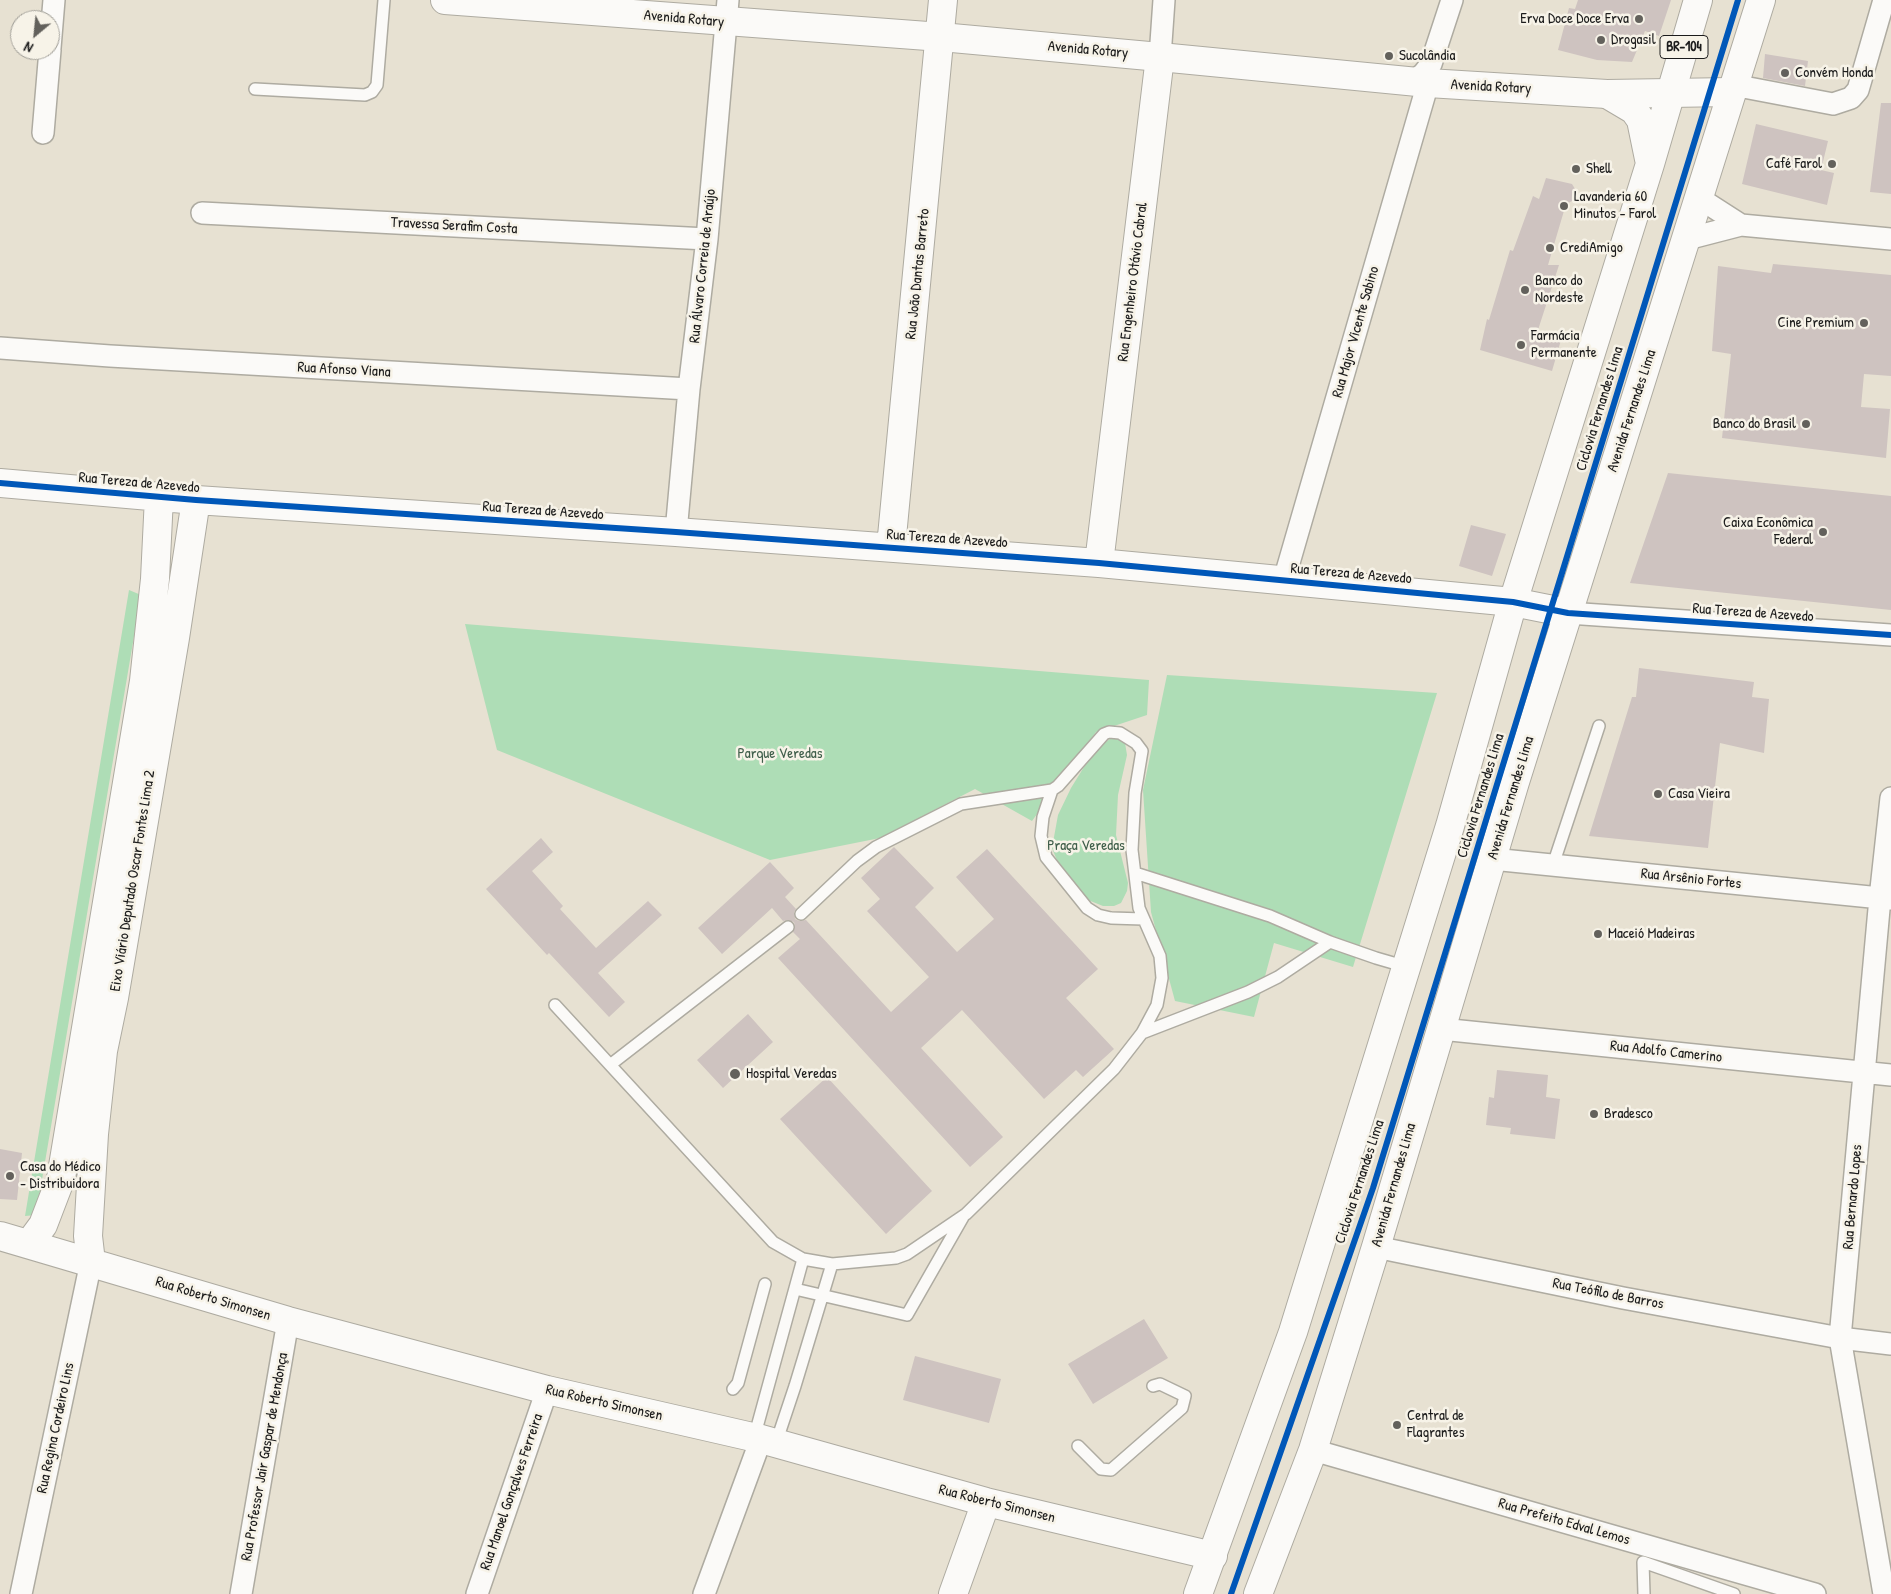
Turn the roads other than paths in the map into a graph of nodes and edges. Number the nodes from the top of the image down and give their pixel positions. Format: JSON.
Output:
{"nodes":[{"id":1,"x":384,"y":0,"type":"edge"},
{"id":2,"x":445,"y":0,"type":"edge"},
{"id":3,"x":944,"y":0,"type":"edge"},
{"id":4,"x":1164,"y":0,"type":"edge"},
{"id":5,"x":1452,"y":0,"type":"edge"},
{"id":6,"x":1698,"y":0,"type":"edge"},
{"id":7,"x":1761,"y":0,"type":"edge"},
{"id":8,"x":1884,"y":0,"type":"edge"},
{"id":9,"x":510,"y":2,"type":"edge"},
{"id":10,"x":727,"y":11,"type":"edge"},
{"id":11,"x":1441,"y":36,"type":"junction"},
{"id":12,"x":941,"y":38,"type":"junction"},
{"id":13,"x":1160,"y":57,"type":"junction"},
{"id":14,"x":49,"y":60,"type":"edge"},
{"id":15,"x":1420,"y":82,"type":"junction"},
{"id":16,"x":1465,"y":85,"type":"junction"},
{"id":17,"x":255,"y":89,"type":"dead end"},
{"id":18,"x":1732,"y":89,"type":"junction"},
{"id":19,"x":1608,"y":94,"type":"junction"},
{"id":20,"x":1670,"y":94,"type":"junction"},
{"id":21,"x":43,"y":133,"type":"dead end"},
{"id":22,"x":1650,"y":164,"type":"junction"},
{"id":23,"x":1699,"y":198,"type":"junction"},
{"id":24,"x":202,"y":213,"type":"dead end"},
{"id":25,"x":1741,"y":225,"type":"junction"},
{"id":26,"x":707,"y":239,"type":"junction"},
{"id":27,"x":1687,"y":239,"type":"junction"},
{"id":28,"x":1891,"y":239,"type":"edge"},
{"id":29,"x":0,"y":348,"type":"edge"},
{"id":30,"x":689,"y":389,"type":"junction"},
{"id":31,"x":0,"y":483,"type":"edge"},
{"id":32,"x":159,"y":497,"type":"junction"},
{"id":33,"x":196,"y":500,"type":"junction"},
{"id":34,"x":676,"y":532,"type":"junction"},
{"id":35,"x":891,"y":547,"type":"junction"},
{"id":36,"x":1099,"y":563,"type":"junction"},
{"id":37,"x":1284,"y":580,"type":"junction"},
{"id":38,"x":1513,"y":602,"type":"junction"},
{"id":39,"x":1568,"y":614,"type":"junction"},
{"id":40,"x":1891,"y":635,"type":"edge"},
{"id":41,"x":1599,"y":726,"type":"dead end"},
{"id":42,"x":1052,"y":790,"type":"junction"},
{"id":43,"x":1891,"y":798,"type":"edge"},
{"id":44,"x":1492,"y":860,"type":"junction"},
{"id":45,"x":1553,"y":865,"type":"junction"},
{"id":46,"x":1135,"y":873,"type":"junction"},
{"id":47,"x":1886,"y":898,"type":"edge"},
{"id":48,"x":801,"y":914,"type":"dead end"},
{"id":49,"x":1143,"y":919,"type":"junction"},
{"id":50,"x":788,"y":926,"type":"dead end"},
{"id":51,"x":1330,"y":942,"type":"junction"},
{"id":52,"x":1407,"y":967,"type":"junction"},
{"id":53,"x":555,"y":1005,"type":"dead end"},
{"id":54,"x":1441,"y":1029,"type":"junction"},
{"id":55,"x":1142,"y":1033,"type":"junction"},
{"id":56,"x":610,"y":1065,"type":"junction"},
{"id":57,"x":1865,"y":1073,"type":"junction"},
{"id":58,"x":1891,"y":1075,"type":"edge"},
{"id":59,"x":966,"y":1214,"type":"junction"},
{"id":60,"x":0,"y":1236,"type":"edge"},
{"id":61,"x":29,"y":1244,"type":"junction"},
{"id":62,"x":1376,"y":1247,"type":"junction"},
{"id":63,"x":803,"y":1259,"type":"junction"},
{"id":64,"x":91,"y":1262,"type":"junction"},
{"id":65,"x":832,"y":1264,"type":"junction"},
{"id":66,"x":765,"y":1284,"type":"dead end"},
{"id":67,"x":795,"y":1289,"type":"junction"},
{"id":68,"x":823,"y":1294,"type":"junction"},
{"id":69,"x":288,"y":1321,"type":"junction"},
{"id":70,"x":1840,"y":1338,"type":"junction"},
{"id":71,"x":1891,"y":1344,"type":"edge"},
{"id":72,"x":1152,"y":1386,"type":"dead end"},
{"id":73,"x":733,"y":1389,"type":"dead end"},
{"id":74,"x":547,"y":1390,"type":"junction"},
{"id":75,"x":764,"y":1440,"type":"junction"},
{"id":76,"x":1078,"y":1446,"type":"dead end"},
{"id":77,"x":1313,"y":1450,"type":"junction"},
{"id":78,"x":986,"y":1502,"type":"junction"},
{"id":79,"x":1213,"y":1556,"type":"junction"},
{"id":80,"x":21,"y":1594,"type":"edge"},
{"id":81,"x":241,"y":1594,"type":"edge"},
{"id":82,"x":477,"y":1594,"type":"edge"},
{"id":83,"x":704,"y":1594,"type":"edge"},
{"id":84,"x":953,"y":1594,"type":"edge"},
{"id":85,"x":1198,"y":1594,"type":"edge"},
{"id":86,"x":1258,"y":1594,"type":"edge"},
{"id":87,"x":1644,"y":1594,"type":"edge"},
{"id":88,"x":1734,"y":1594,"type":"edge"},
{"id":89,"x":1815,"y":1594,"type":"edge"},
{"id":90,"x":1884,"y":1594,"type":"edge"}],
"edges":[{"from":1,"to":17,"type":"lane"},
{"from":2,"to":9,"type":"main road","name":"Avenida Rotary"},
{"from":3,"to":12,"type":"main road","name":"Rua João Dantas Barreto"},
{"from":4,"to":13,"type":"street","name":"Rua Engenheiro Otávio Cabral"},
{"from":5,"to":11,"type":"street"},
{"from":6,"to":20,"type":"main road","number":"BR-104"},
{"from":7,"to":18,"type":"main road","name":"Avenida Fernandes Lima"},
{"from":8,"to":18,"type":"street"},
{"from":9,"to":10,"type":"main road","name":"Avenida Rotary"},
{"from":10,"to":12,"type":"main road","name":"Avenida Rotary"},
{"from":10,"to":26,"type":"street","name":"Rua Álvaro Correia de Araújo"},
{"from":11,"to":15,"type":"street"},
{"from":11,"to":16,"type":"street"},
{"from":12,"to":13,"type":"main road","name":"Avenida Rotary"},
{"from":12,"to":35,"type":"main road","name":"Rua João Dantas Barreto"},
{"from":13,"to":15,"type":"main road","name":"Avenida Rotary"},
{"from":13,"to":36,"type":"main road","name":"Rua Engenheiro Otávio Cabral"},
{"from":14,"to":21,"type":"street"},
{"from":15,"to":16,"type":"main road","name":"Avenida Rotary"},
{"from":15,"to":37,"type":"street","name":"Rua Major Vicente Sabino"},
{"from":16,"to":19,"type":"main road","name":"Avenida Rotary"},
{"from":18,"to":20,"type":"main road","name":"Avenida Rotary"},
{"from":18,"to":23,"type":"main road","name":"Avenida Fernandes Lima"},
{"from":19,"to":20,"type":"main road","name":"Avenida Rotary"},
{"from":19,"to":22,"type":"main road"},
{"from":20,"to":22,"type":"main road","number":"BR-104"},
{"from":22,"to":38,"type":"main road","number":"BR-104"},
{"from":23,"to":25,"type":"street"},
{"from":23,"to":27,"type":"main road","name":"Avenida Fernandes Lima"},
{"from":24,"to":26,"type":"street","name":"Travessa Serafim Costa"},
{"from":25,"to":27,"type":"street"},
{"from":25,"to":28,"type":"street"},
{"from":26,"to":30,"type":"street","name":"Rua Álvaro Correia de Araújo"},
{"from":27,"to":39,"type":"main road","name":"Avenida Fernandes Lima"},
{"from":29,"to":30,"type":"street","name":"Rua Afonso Viana"},
{"from":30,"to":34,"type":"street","name":"Rua Álvaro Correia de Araújo"},
{"from":31,"to":32,"type":"main road","name":"Rua Tereza de Azevedo"},
{"from":32,"to":33,"type":"main road","name":"Rua Tereza de Azevedo"},
{"from":32,"to":61,"type":"main road","name":"Eixo Viário Deputado Oscar Fontes Lima 2"},
{"from":33,"to":34,"type":"main road","name":"Rua Tereza de Azevedo"},
{"from":33,"to":64,"type":"main road","name":"Eixo Viário Deputado Oscar Fontes Lima 2"},
{"from":34,"to":35,"type":"main road","name":"Rua Tereza de Azevedo"},
{"from":35,"to":36,"type":"main road","name":"Rua Tereza de Azevedo"},
{"from":36,"to":37,"type":"main road","name":"Rua Tereza de Azevedo"},
{"from":37,"to":38,"type":"main road","name":"Rua Tereza de Azevedo"},
{"from":38,"to":39,"type":"main road","name":"Rua Tereza de Azevedo"},
{"from":38,"to":52,"type":"main road","number":"BR-104"},
{"from":39,"to":40,"type":"street","name":"Rua Tereza de Azevedo"},
{"from":39,"to":44,"type":"main road","name":"Avenida Fernandes Lima"},
{"from":41,"to":45,"type":"lane"},
{"from":42,"to":46,"type":"lane"},
{"from":42,"to":48,"type":"lane"},
{"from":42,"to":49,"type":"lane"},
{"from":43,"to":47,"type":"street","name":"Rua Bernardo Lopes"},
{"from":44,"to":45,"type":"street","name":"Rua Arsênio Fortes"},
{"from":44,"to":54,"type":"main road","name":"Avenida Fernandes Lima"},
{"from":45,"to":47,"type":"street","name":"Rua Arsênio Fortes"},
{"from":46,"to":49,"type":"lane"},
{"from":46,"to":51,"type":"lane"},
{"from":47,"to":57,"type":"street","name":"Rua Bernardo Lopes"},
{"from":49,"to":55,"type":"lane"},
{"from":50,"to":56,"type":"lane"},
{"from":51,"to":52,"type":"lane"},
{"from":51,"to":55,"type":"lane"},
{"from":52,"to":79,"type":"main road","number":"BR-104"},
{"from":53,"to":56,"type":"lane"},
{"from":54,"to":57,"type":"street","name":"Rua Adolfo Camerino"},
{"from":54,"to":62,"type":"main road","name":"Avenida Fernandes Lima"},
{"from":55,"to":59,"type":"lane"},
{"from":56,"to":63,"type":"lane"},
{"from":57,"to":58,"type":"street","name":"Rua Adolfo Camerino"},
{"from":57,"to":70,"type":"street","name":"Rua Bernardo Lopes"},
{"from":59,"to":65,"type":"lane"},
{"from":59,"to":68,"type":"lane"},
{"from":60,"to":61,"type":"main road","name":"Rua Roberto Simonsen"},
{"from":61,"to":64,"type":"main road","name":"Rua Roberto Simonsen"},
{"from":62,"to":70,"type":"street","name":"Rua Teófilo de Barros"},
{"from":62,"to":77,"type":"main road","name":"Avenida Fernandes Lima"},
{"from":63,"to":65,"type":"lane"},
{"from":63,"to":67,"type":"lane"},
{"from":64,"to":69,"type":"main road","name":"Rua Roberto Simonsen"},
{"from":64,"to":80,"type":"street","name":"Rua Regina Cordeiro Lins"},
{"from":65,"to":68,"type":"lane"},
{"from":66,"to":73,"type":"lane"},
{"from":67,"to":68,"type":"lane"},
{"from":67,"to":75,"type":"lane"},
{"from":68,"to":75,"type":"lane"},
{"from":69,"to":74,"type":"main road","name":"Rua Roberto Simonsen"},
{"from":69,"to":81,"type":"street","name":"Rua Professor Jair Gaspar de Mendonça"},
{"from":70,"to":71,"type":"street","name":"Rua Teófilo de Barros"},
{"from":70,"to":90,"type":"street","name":"Rua Bernardo Lopes"},
{"from":72,"to":76,"type":"lane"},
{"from":74,"to":75,"type":"main road","name":"Rua Roberto Simonsen"},
{"from":74,"to":82,"type":"street","name":"Rua Manoel Gonçalves Ferreira"},
{"from":75,"to":78,"type":"main road","name":"Rua Roberto Simonsen"},
{"from":75,"to":83,"type":"street"},
{"from":77,"to":86,"type":"main road","name":"Avenida Fernandes Lima"},
{"from":77,"to":89,"type":"street","name":"Rua Prefeito Edval Lemos"},
{"from":78,"to":79,"type":"main road","name":"Rua Roberto Simonsen"},
{"from":78,"to":84,"type":"main road"},
{"from":79,"to":85,"type":"main road","number":"BR-104"},
{"from":87,"to":88,"type":"lane"}]}
